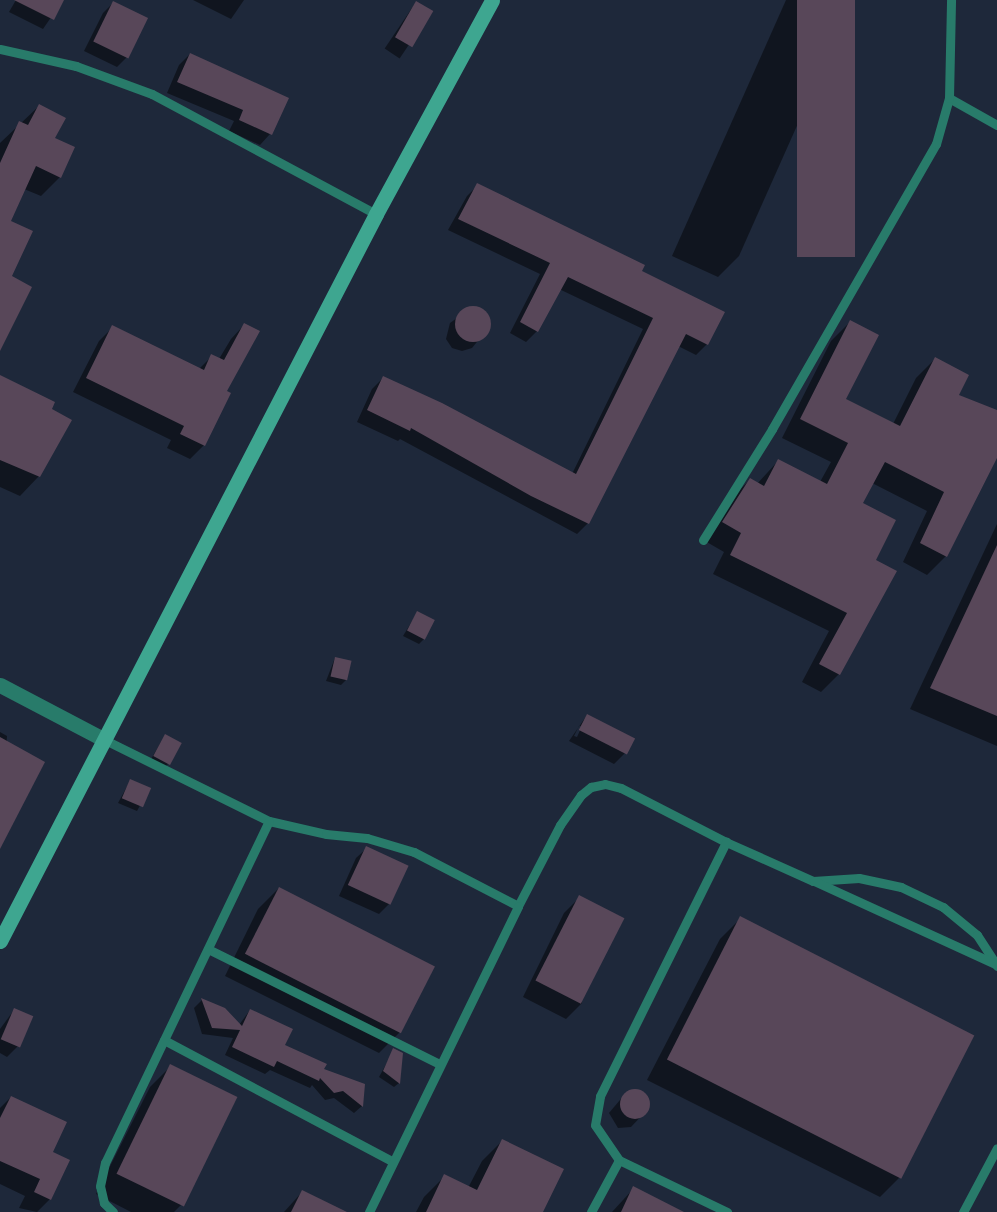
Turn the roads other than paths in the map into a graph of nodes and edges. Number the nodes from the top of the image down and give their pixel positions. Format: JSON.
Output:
{"nodes":[{"id":1,"x":492,"y":0,"type":"edge"},
{"id":2,"x":951,"y":0,"type":"edge"},
{"id":3,"x":0,"y":49,"type":"edge"},
{"id":4,"x":949,"y":98,"type":"junction"},
{"id":5,"x":997,"y":125,"type":"edge"},
{"id":6,"x":376,"y":214,"type":"junction"},
{"id":7,"x":703,"y":540,"type":"dead end"},
{"id":8,"x":0,"y":685,"type":"edge"},
{"id":9,"x":103,"y":739,"type":"junction"},
{"id":10,"x":270,"y":821,"type":"junction"},
{"id":11,"x":726,"y":842,"type":"junction"},
{"id":12,"x":813,"y":881,"type":"junction"},
{"id":13,"x":518,"y":906,"type":"junction"},
{"id":14,"x":0,"y":941,"type":"edge"},
{"id":15,"x":208,"y":949,"type":"junction"},
{"id":16,"x":996,"y":965,"type":"edge"},
{"id":17,"x":164,"y":1040,"type":"junction"},
{"id":18,"x":440,"y":1064,"type":"junction"},
{"id":19,"x":997,"y":1148,"type":"edge"},
{"id":20,"x":619,"y":1160,"type":"junction"},
{"id":21,"x":393,"y":1162,"type":"junction"},
{"id":22,"x":113,"y":1212,"type":"edge"},
{"id":23,"x":369,"y":1212,"type":"edge"},
{"id":24,"x":591,"y":1212,"type":"edge"},
{"id":25,"x":727,"y":1212,"type":"edge"},
{"id":26,"x":963,"y":1212,"type":"edge"}],
"edges":[{"from":1,"to":6,"type":"street"},
{"from":2,"to":4,"type":"lane"},
{"from":3,"to":6,"type":"lane"},
{"from":4,"to":5,"type":"lane"},
{"from":4,"to":7,"type":"lane"},
{"from":6,"to":9,"type":"street"},
{"from":8,"to":9,"type":"street"},
{"from":9,"to":10,"type":"lane"},
{"from":9,"to":14,"type":"street"},
{"from":10,"to":13,"type":"lane"},
{"from":10,"to":15,"type":"lane"},
{"from":11,"to":12,"type":"lane"},
{"from":11,"to":13,"type":"lane"},
{"from":11,"to":20,"type":"lane"},
{"from":12,"to":16,"type":"lane"},
{"from":12,"to":16,"type":"lane"},
{"from":13,"to":18,"type":"lane"},
{"from":15,"to":17,"type":"lane"},
{"from":15,"to":18,"type":"lane"},
{"from":17,"to":21,"type":"lane"},
{"from":17,"to":22,"type":"lane"},
{"from":18,"to":21,"type":"lane"},
{"from":19,"to":26,"type":"lane"},
{"from":20,"to":24,"type":"lane"},
{"from":20,"to":25,"type":"lane"},
{"from":21,"to":23,"type":"lane"}]}
